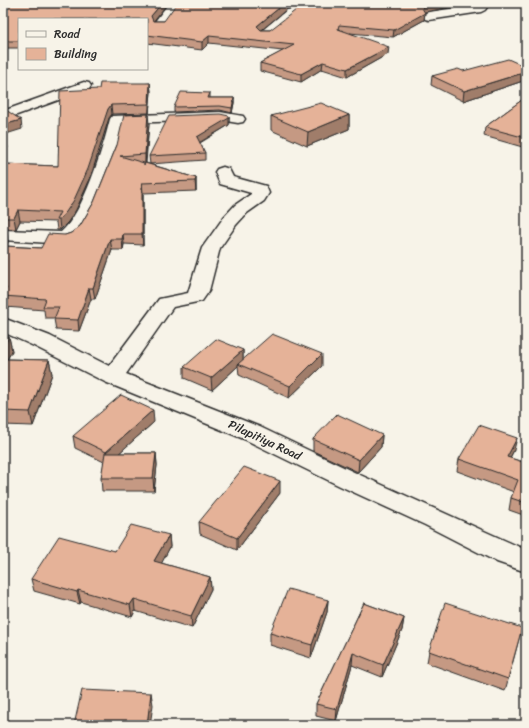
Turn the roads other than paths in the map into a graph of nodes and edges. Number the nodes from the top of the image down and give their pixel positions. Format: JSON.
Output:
{"nodes":[{"id":1,"x":175,"y":3,"type":"edge"},
{"id":2,"x":351,"y":3,"type":"edge"},
{"id":3,"x":484,"y":3,"type":"edge"},
{"id":4,"x":428,"y":16,"type":"dead end"},
{"id":5,"x":159,"y":24,"type":"edge"},
{"id":6,"x":265,"y":33,"type":"edge"},
{"id":7,"x":84,"y":86,"type":"dead end"},
{"id":8,"x":3,"y":116,"type":"edge"},
{"id":9,"x":238,"y":120,"type":"dead end"},
{"id":10,"x":223,"y":172,"type":"dead end"},
{"id":11,"x":3,"y":235,"type":"edge"},
{"id":12,"x":3,"y":324,"type":"edge"},
{"id":13,"x":113,"y":377,"type":"junction"},
{"id":14,"x":526,"y":560,"type":"edge"}],
"edges":[{"from":1,"to":5,"type":"street"},
{"from":2,"to":6,"type":"street"},
{"from":3,"to":4,"type":"street"},
{"from":7,"to":8,"type":"street"},
{"from":9,"to":11,"type":"street"},
{"from":10,"to":13,"type":"street"},
{"from":12,"to":13,"type":"street","name":"Pilapitiya Road"},
{"from":13,"to":14,"type":"street","name":"Pilapitiya Road"}]}
